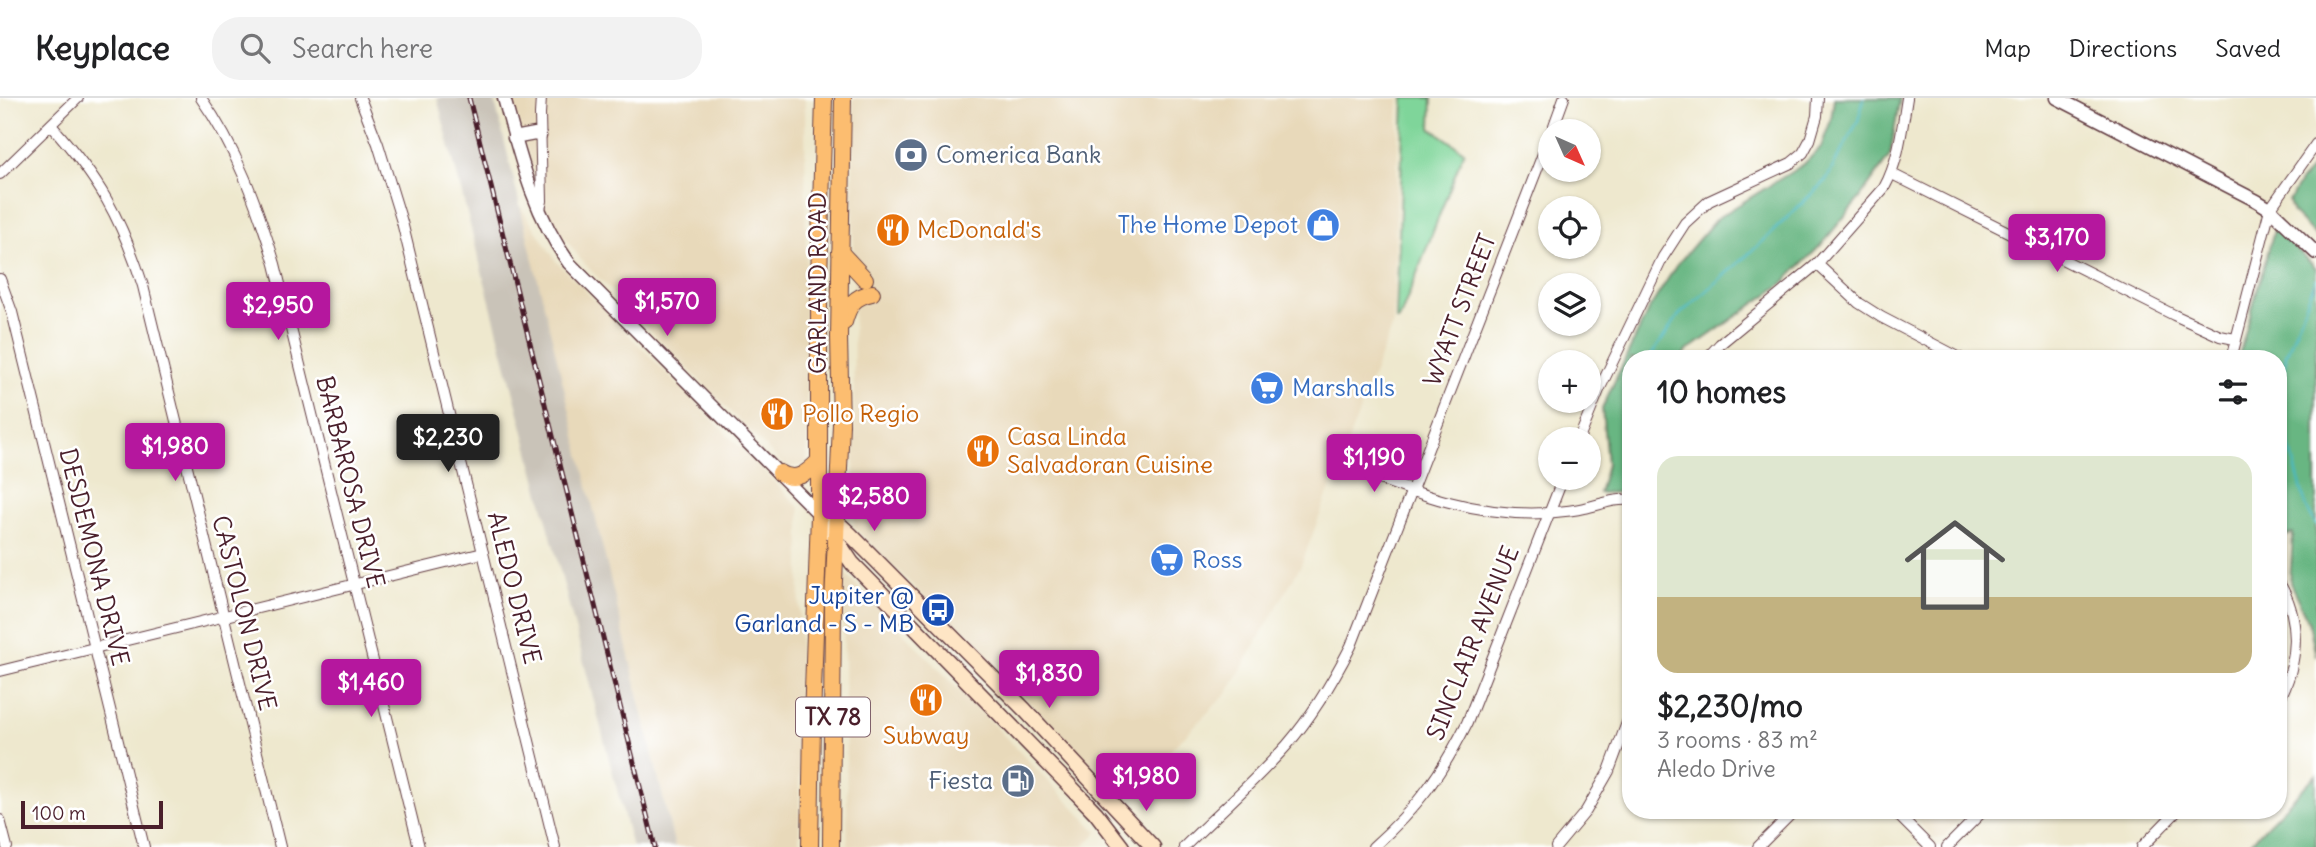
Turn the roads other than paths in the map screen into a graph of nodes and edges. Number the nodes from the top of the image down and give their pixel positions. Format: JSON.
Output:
{"nodes":[{"id":1,"x":78,"y":98,"type":"edge"},
{"id":2,"x":201,"y":98,"type":"edge"},
{"id":3,"x":360,"y":98,"type":"edge"},
{"id":4,"x":504,"y":98,"type":"edge"},
{"id":5,"x":541,"y":98,"type":"edge"},
{"id":6,"x":824,"y":98,"type":"edge"},
{"id":7,"x":843,"y":98,"type":"edge"},
{"id":8,"x":1563,"y":98,"type":"edge"},
{"id":9,"x":1818,"y":98,"type":"edge"},
{"id":10,"x":1907,"y":98,"type":"edge"},
{"id":11,"x":2057,"y":98,"type":"edge"},
{"id":12,"x":1556,"y":119,"type":"edge"},
{"id":13,"x":51,"y":125,"type":"junction"},
{"id":14,"x":540,"y":136,"type":"junction"},
{"id":15,"x":515,"y":141,"type":"junction"},
{"id":16,"x":2316,"y":144,"type":"edge"},
{"id":17,"x":1538,"y":167,"type":"edge"},
{"id":18,"x":0,"y":174,"type":"edge"},
{"id":19,"x":1892,"y":174,"type":"junction"},
{"id":20,"x":2270,"y":209,"type":"junction"},
{"id":21,"x":539,"y":213,"type":"junction"},
{"id":22,"x":841,"y":252,"type":"junction"},
{"id":23,"x":2316,"y":253,"type":"edge"},
{"id":24,"x":1817,"y":264,"type":"junction"},
{"id":25,"x":0,"y":279,"type":"edge"},
{"id":26,"x":839,"y":337,"type":"junction"},
{"id":27,"x":2235,"y":339,"type":"junction"},
{"id":28,"x":1714,"y":350,"type":"edge"},
{"id":29,"x":1945,"y":350,"type":"edge"},
{"id":30,"x":2233,"y":350,"type":"edge"},
{"id":31,"x":1584,"y":427,"type":"edge"},
{"id":32,"x":819,"y":461,"type":"junction"},
{"id":33,"x":1348,"y":467,"type":"dead end"},
{"id":34,"x":780,"y":473,"type":"junction"},
{"id":35,"x":1558,"y":490,"type":"edge"},
{"id":36,"x":1411,"y":491,"type":"junction"},
{"id":37,"x":1622,"y":500,"type":"edge"},
{"id":38,"x":1548,"y":512,"type":"junction"},
{"id":39,"x":819,"y":514,"type":"junction"},
{"id":40,"x":837,"y":522,"type":"junction"},
{"id":41,"x":836,"y":542,"type":"junction"},
{"id":42,"x":484,"y":553,"type":"junction"},
{"id":43,"x":353,"y":584,"type":"junction"},
{"id":44,"x":2287,"y":598,"type":"edge"},
{"id":45,"x":223,"y":616,"type":"junction"},
{"id":46,"x":951,"y":637,"type":"junction"},
{"id":47,"x":94,"y":648,"type":"junction"},
{"id":48,"x":945,"y":658,"type":"junction"},
{"id":49,"x":0,"y":671,"type":"edge"},
{"id":50,"x":2287,"y":683,"type":"edge"},
{"id":51,"x":813,"y":696,"type":"junction"},
{"id":52,"x":833,"y":696,"type":"junction"},
{"id":53,"x":1622,"y":736,"type":"edge"},
{"id":54,"x":1080,"y":768,"type":"junction"},
{"id":55,"x":1069,"y":785,"type":"junction"},
{"id":56,"x":1786,"y":819,"type":"edge"},
{"id":57,"x":1902,"y":819,"type":"edge"},
{"id":58,"x":1975,"y":819,"type":"edge"},
{"id":59,"x":2169,"y":819,"type":"edge"},
{"id":60,"x":0,"y":820,"type":"edge"},
{"id":61,"x":810,"y":839,"type":"edge"},
{"id":62,"x":831,"y":839,"type":"edge"},
{"id":63,"x":6,"y":847,"type":"edge"},
{"id":64,"x":144,"y":847,"type":"edge"},
{"id":65,"x":280,"y":847,"type":"edge"},
{"id":66,"x":419,"y":847,"type":"edge"},
{"id":67,"x":555,"y":847,"type":"edge"},
{"id":68,"x":1122,"y":847,"type":"edge"},
{"id":69,"x":1153,"y":847,"type":"edge"},
{"id":70,"x":1184,"y":847,"type":"edge"},
{"id":71,"x":1373,"y":847,"type":"edge"},
{"id":72,"x":1556,"y":847,"type":"edge"},
{"id":73,"x":1758,"y":847,"type":"edge"},
{"id":74,"x":1930,"y":847,"type":"edge"},
{"id":75,"x":1947,"y":847,"type":"edge"},
{"id":76,"x":2142,"y":847,"type":"edge"}],
"edges":[{"from":1,"to":13,"type":"street"},
{"from":2,"to":43,"type":"street","name":"BARBAROSA DRIVE"},
{"from":3,"to":42,"type":"street","name":"ALEDO DRIVE"},
{"from":4,"to":15,"type":"street"},
{"from":5,"to":14,"type":"street"},
{"from":6,"to":32,"type":"main road","name":"GARLAND ROAD","number":"TX 78"},
{"from":7,"to":22,"type":"main road","name":"GARLAND ROAD","number":"TX 78"},
{"from":8,"to":12,"type":"street","name":"WYATT STREET"},
{"from":9,"to":31,"type":"street"},
{"from":10,"to":19,"type":"street"},
{"from":11,"to":20,"type":"street"},
{"from":13,"to":18,"type":"street"},
{"from":13,"to":45,"type":"street","name":"CASTOLON DRIVE"},
{"from":14,"to":15,"type":"street"},
{"from":14,"to":21,"type":"street"},
{"from":15,"to":21,"type":"street"},
{"from":16,"to":20,"type":"street"},
{"from":17,"to":36,"type":"street","name":"WYATT STREET"},
{"from":19,"to":24,"type":"street"},
{"from":19,"to":27,"type":"street"},
{"from":20,"to":23,"type":"street"},
{"from":20,"to":27,"type":"street"},
{"from":21,"to":34,"type":"street"},
{"from":22,"to":26,"type":"main road","name":"GARLAND ROAD","number":"TX 78"},
{"from":22,"to":26,"type":"main road"},
{"from":24,"to":28,"type":"street"},
{"from":24,"to":29,"type":"street"},
{"from":25,"to":47,"type":"street","name":"DESDEMONA DRIVE"},
{"from":26,"to":40,"type":"main road","name":"GARLAND ROAD","number":"TX 78"},
{"from":27,"to":30,"type":"street"},
{"from":32,"to":34,"type":"main road"},
{"from":32,"to":39,"type":"main road","name":"GARLAND ROAD","number":"TX 78"},
{"from":33,"to":36,"type":"street"},
{"from":34,"to":39,"type":"street"},
{"from":35,"to":38,"type":"street","name":"SINCLAIR AVENUE"},
{"from":36,"to":38,"type":"street"},
{"from":36,"to":70,"type":"street","name":"WYATT STREET"},
{"from":37,"to":38,"type":"street"},
{"from":38,"to":71,"type":"street","name":"SINCLAIR AVENUE"},
{"from":39,"to":40,"type":"main road"},
{"from":39,"to":41,"type":"main road"},
{"from":39,"to":51,"type":"main road","name":"GARLAND ROAD","number":"TX 78"},
{"from":40,"to":41,"type":"main road","name":"GARLAND ROAD","number":"TX 78"},
{"from":40,"to":46,"type":"main road"},
{"from":41,"to":48,"type":"main road"},
{"from":41,"to":52,"type":"main road","name":"GARLAND ROAD","number":"TX 78"},
{"from":42,"to":43,"type":"street"},
{"from":42,"to":67,"type":"street","name":"ALEDO DRIVE"},
{"from":43,"to":45,"type":"street"},
{"from":43,"to":66,"type":"street","name":"BARBAROSA DRIVE"},
{"from":44,"to":50,"type":"street"},
{"from":45,"to":47,"type":"street"},
{"from":45,"to":65,"type":"street","name":"CASTOLON DRIVE"},
{"from":46,"to":48,"type":"main road"},
{"from":46,"to":54,"type":"main road"},
{"from":47,"to":49,"type":"street"},
{"from":47,"to":64,"type":"street","name":"DESDEMONA DRIVE"},
{"from":48,"to":55,"type":"main road"},
{"from":51,"to":52,"type":"main road"},
{"from":51,"to":61,"type":"main road","name":"GARLAND ROAD","number":"TX 78"},
{"from":52,"to":62,"type":"main road","name":"GARLAND ROAD","number":"TX 78"},
{"from":53,"to":72,"type":"street"},
{"from":54,"to":55,"type":"main road"},
{"from":54,"to":69,"type":"main road"},
{"from":55,"to":68,"type":"main road"},
{"from":56,"to":73,"type":"street"},
{"from":57,"to":74,"type":"street"},
{"from":58,"to":75,"type":"street"},
{"from":59,"to":76,"type":"street"},
{"from":60,"to":63,"type":"street"},
{"from":61,"to":62,"type":"main road"}]}
